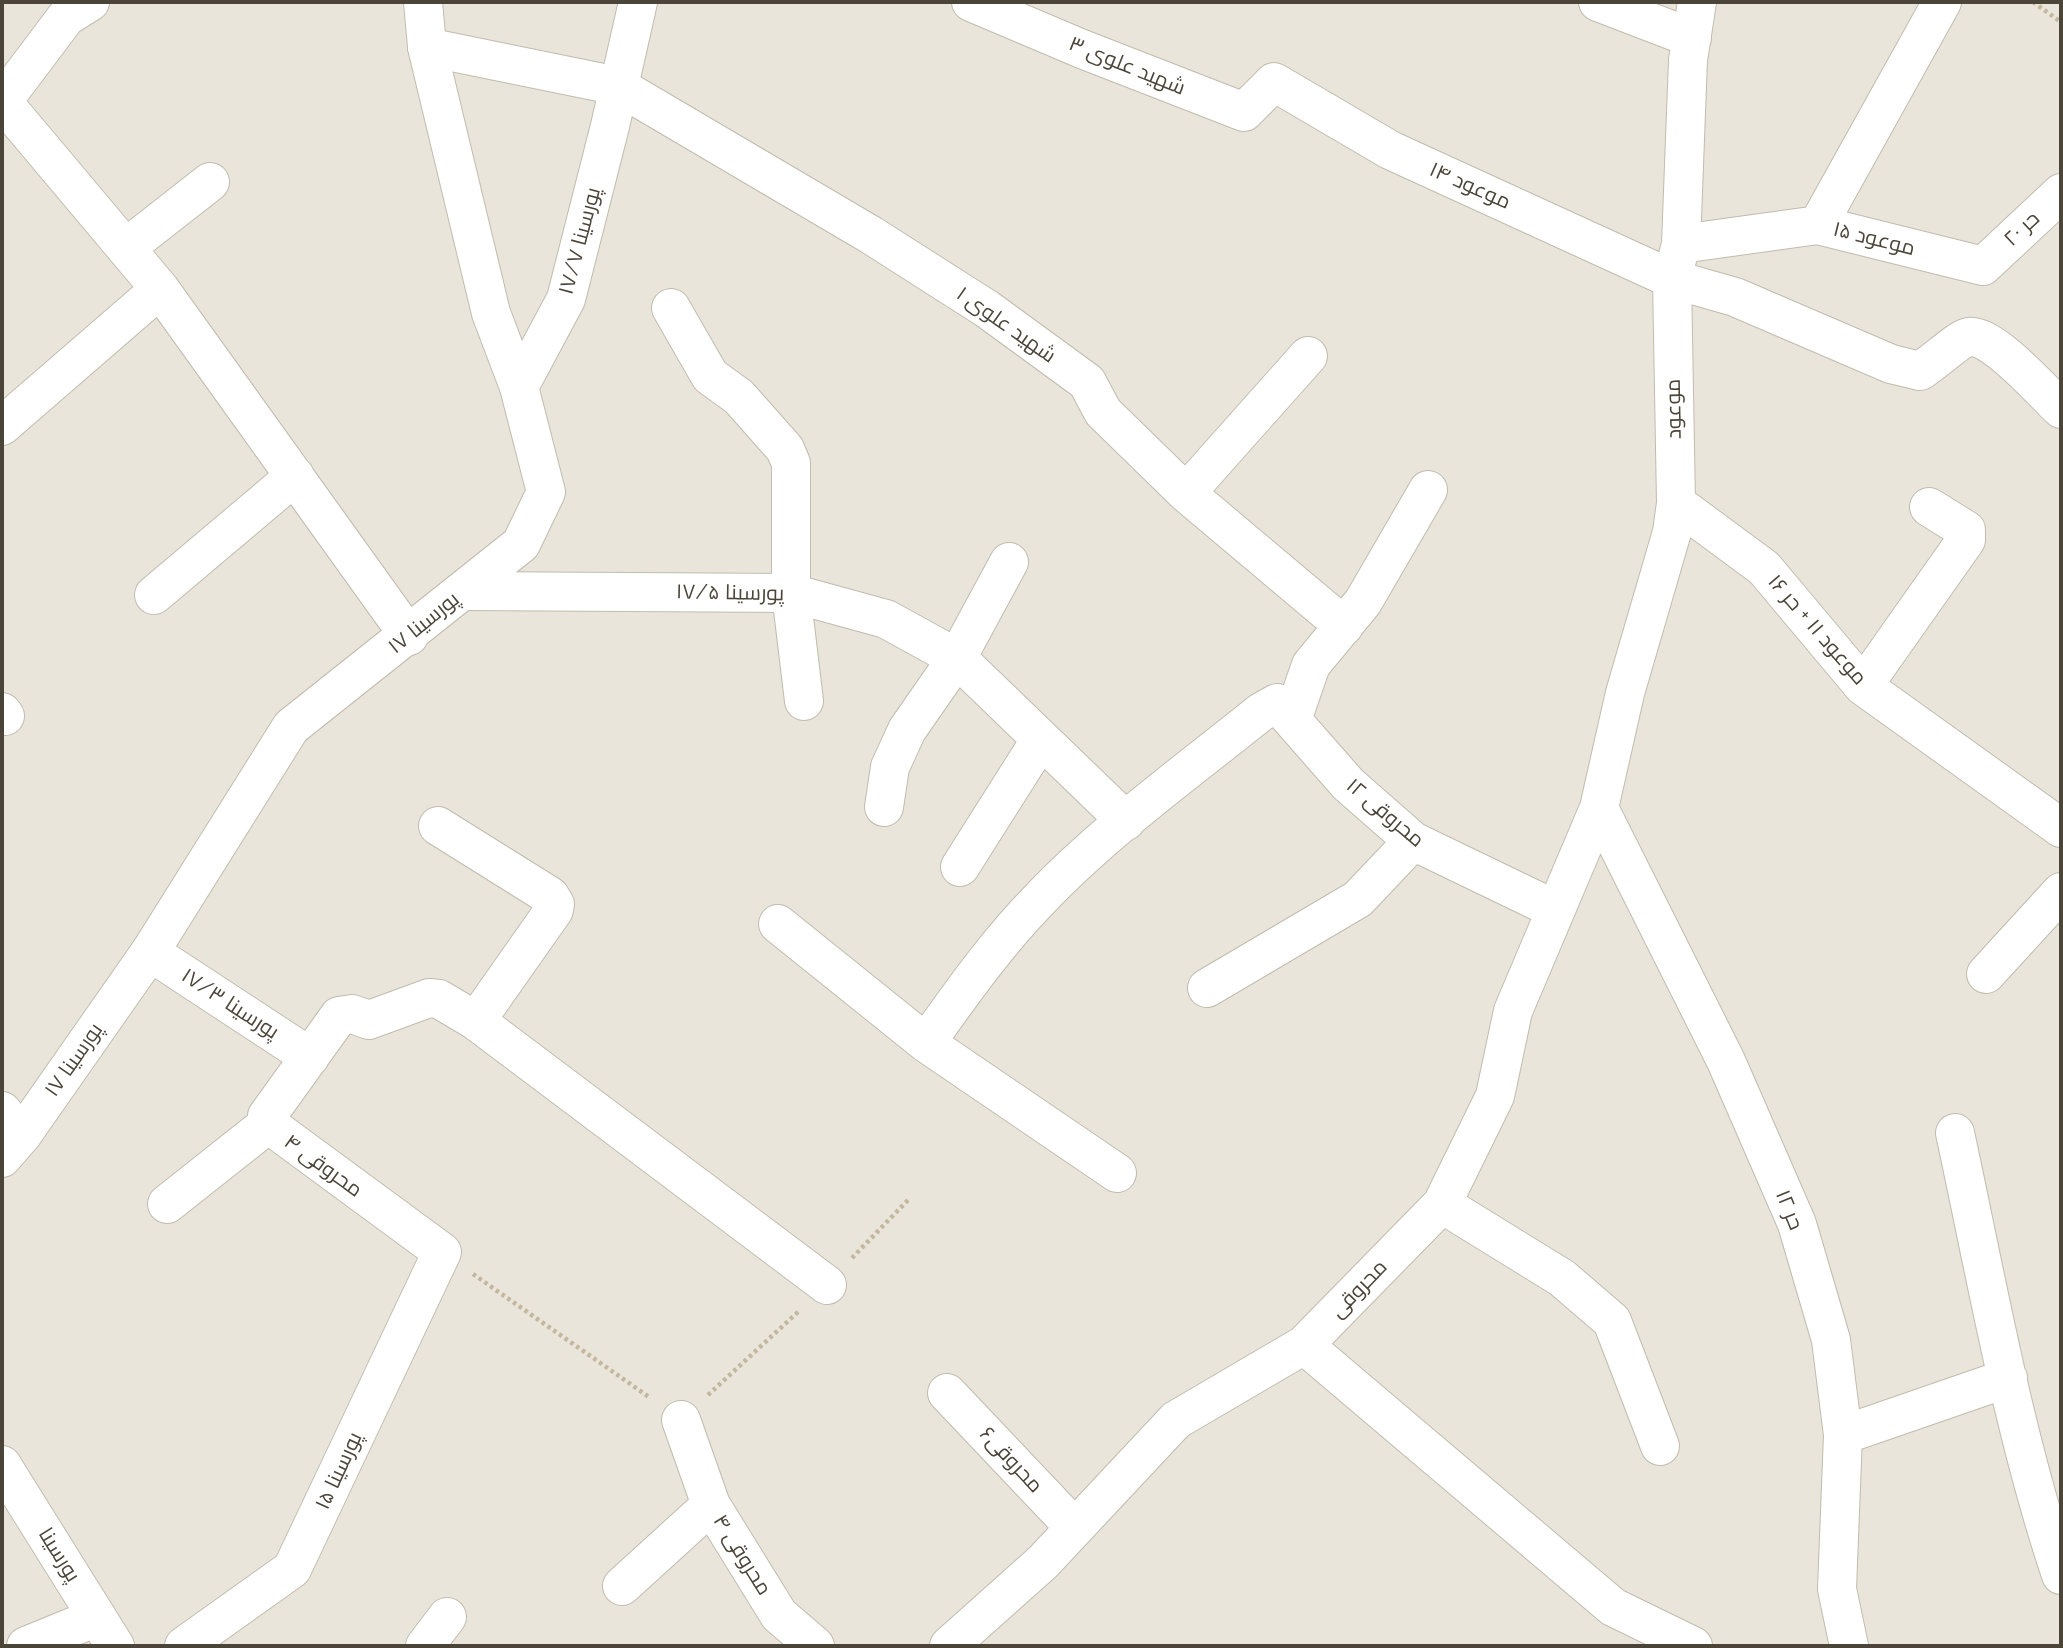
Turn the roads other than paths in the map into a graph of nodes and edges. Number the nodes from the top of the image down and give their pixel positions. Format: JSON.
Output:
{"nodes":[{"id":1,"x":423,"y":2,"type":"edge"},
{"id":2,"x":638,"y":2,"type":"edge"},
{"id":3,"x":971,"y":2,"type":"edge"},
{"id":4,"x":1598,"y":2,"type":"edge"},
{"id":5,"x":1942,"y":2,"type":"edge"},
{"id":6,"x":70,"y":7,"type":"edge"},
{"id":7,"x":1695,"y":20,"type":"edge"},
{"id":8,"x":427,"y":47,"type":"junction"},
{"id":9,"x":1275,"y":82,"type":"joint"},
{"id":10,"x":618,"y":86,"type":"junction"},
{"id":11,"x":2,"y":102,"type":"edge"},
{"id":12,"x":211,"y":181,"type":"dead end"},
{"id":13,"x":2061,"y":193,"type":"edge"},
{"id":14,"x":1818,"y":225,"type":"junction"},
{"id":15,"x":127,"y":247,"type":"junction"},
{"id":16,"x":1676,"y":261,"type":"junction"},
{"id":17,"x":1983,"y":266,"type":"joint"},
{"id":18,"x":160,"y":289,"type":"junction"},
{"id":19,"x":671,"y":308,"type":"dead end"},
{"id":20,"x":1308,"y":356,"type":"dead end"},
{"id":21,"x":519,"y":387,"type":"junction"},
{"id":22,"x":2061,"y":409,"type":"edge"},
{"id":23,"x":2,"y":426,"type":"edge"},
{"id":24,"x":295,"y":476,"type":"junction"},
{"id":25,"x":1429,"y":490,"type":"dead end"},
{"id":26,"x":1186,"y":493,"type":"junction"},
{"id":27,"x":1676,"y":503,"type":"junction"},
{"id":28,"x":1929,"y":507,"type":"dead end"},
{"id":29,"x":1009,"y":562,"type":"dead end"},
{"id":30,"x":464,"y":591,"type":"junction"},
{"id":31,"x":791,"y":593,"type":"junction"},
{"id":32,"x":154,"y":595,"type":"dead end"},
{"id":33,"x":1344,"y":626,"type":"junction"},
{"id":34,"x":409,"y":636,"type":"junction"},
{"id":35,"x":957,"y":657,"type":"junction"},
{"id":36,"x":1863,"y":686,"type":"junction"},
{"id":37,"x":804,"y":701,"type":"dead end"},
{"id":38,"x":1284,"y":711,"type":"junction"},
{"id":39,"x":1041,"y":739,"type":"junction"},
{"id":40,"x":884,"y":807,"type":"dead end"},
{"id":41,"x":1598,"y":808,"type":"junction"},
{"id":42,"x":2059,"y":819,"type":"edge"},
{"id":43,"x":1126,"y":821,"type":"junction"},
{"id":44,"x":438,"y":826,"type":"dead end"},
{"id":45,"x":1413,"y":841,"type":"junction"},
{"id":46,"x":960,"y":866,"type":"dead end"},
{"id":47,"x":2061,"y":892,"type":"edge"},
{"id":48,"x":1555,"y":909,"type":"junction"},
{"id":49,"x":778,"y":924,"type":"dead end"},
{"id":50,"x":150,"y":952,"type":"junction"},
{"id":51,"x":1986,"y":974,"type":"dead end"},
{"id":52,"x":1207,"y":988,"type":"dead end"},
{"id":53,"x":476,"y":1021,"type":"junction"},
{"id":54,"x":926,"y":1043,"type":"junction"},
{"id":55,"x":310,"y":1056,"type":"junction"},
{"id":56,"x":268,"y":1124,"type":"junction"},
{"id":57,"x":1955,"y":1133,"type":"dead end"},
{"id":58,"x":8,"y":1135,"type":"edge"},
{"id":59,"x":1117,"y":1172,"type":"dead end"},
{"id":60,"x":167,"y":1204,"type":"dead end"},
{"id":61,"x":1442,"y":1204,"type":"junction"},
{"id":62,"x":442,"y":1252,"type":"joint"},
{"id":63,"x":827,"y":1285,"type":"dead end"},
{"id":64,"x":1304,"y":1345,"type":"junction"},
{"id":65,"x":2008,"y":1378,"type":"junction"},
{"id":66,"x":947,"y":1393,"type":"dead end"},
{"id":67,"x":681,"y":1420,"type":"road end"},
{"id":68,"x":1843,"y":1435,"type":"junction"},
{"id":69,"x":1660,"y":1446,"type":"dead end"},
{"id":70,"x":2,"y":1465,"type":"edge"},
{"id":71,"x":710,"y":1505,"type":"junction"},
{"id":72,"x":1075,"y":1528,"type":"junction"},
{"id":73,"x":2061,"y":1575,"type":"edge"},
{"id":74,"x":622,"y":1586,"type":"dead end"},
{"id":75,"x":106,"y":1632,"type":"edge"},
{"id":76,"x":26,"y":1646,"type":"edge"},
{"id":77,"x":184,"y":1646,"type":"edge"},
{"id":78,"x":815,"y":1646,"type":"edge"},
{"id":79,"x":949,"y":1646,"type":"edge"},
{"id":80,"x":1693,"y":1646,"type":"edge"},
{"id":81,"x":1849,"y":1646,"type":"edge"}],
"edges":[{"from":1,"to":8,"type":"street","name":"پورسینا ۱۷"},
{"from":2,"to":10,"type":"street","name":"پورسینا ۱۷/۷"},
{"from":3,"to":9,"type":"street","name":"شهید علوی ۳"},
{"from":4,"to":7,"type":"street"},
{"from":5,"to":14,"type":"street"},
{"from":6,"to":11,"type":"street"},
{"from":7,"to":16,"type":"street","name":"موعود"},
{"from":8,"to":10,"type":"street","name":"شهید علوی ۱"},
{"from":8,"to":21,"type":"street","name":"پورسینا ۱۷"},
{"from":9,"to":16,"type":"street","name":"موعود ۱۴"},
{"from":10,"to":21,"type":"street","name":"پورسینا ۱۷/۷"},
{"from":10,"to":26,"type":"street","name":"شهید علوی ۱"},
{"from":11,"to":15,"type":"street"},
{"from":12,"to":15,"type":"street"},
{"from":13,"to":17,"type":"street","name":"حر ۲۰"},
{"from":14,"to":16,"type":"street","name":"موعود ۱۵"},
{"from":14,"to":17,"type":"street","name":"موعود ۱۵"},
{"from":15,"to":18,"type":"street"},
{"from":16,"to":22,"type":"street","name":"موعود ۱۴"},
{"from":16,"to":27,"type":"street","name":"موعود"},
{"from":18,"to":23,"type":"street"},
{"from":18,"to":24,"type":"street"},
{"from":19,"to":31,"type":"street"},
{"from":20,"to":26,"type":"street"},
{"from":21,"to":30,"type":"street","name":"پورسینا ۱۷"},
{"from":24,"to":32,"type":"street"},
{"from":24,"to":34,"type":"street"},
{"from":25,"to":33,"type":"street"},
{"from":26,"to":33,"type":"street","name":"شهید علوی ۱"},
{"from":27,"to":36,"type":"street","name":"موعود ۱۱ + حر ۱۶"},
{"from":27,"to":41,"type":"street","name":"موعود"},
{"from":28,"to":36,"type":"street"},
{"from":29,"to":35,"type":"street"},
{"from":30,"to":31,"type":"street","name":"پورسینا ۱۷/۵"},
{"from":30,"to":34,"type":"street","name":"پورسینا ۱۷"},
{"from":31,"to":35,"type":"street","name":"پورسینا ۱۷/۵"},
{"from":31,"to":37,"type":"street"},
{"from":33,"to":38,"type":"street"},
{"from":34,"to":50,"type":"street","name":"پورسینا ۱۷"},
{"from":35,"to":39,"type":"street","name":"پورسینا ۱۷/۵"},
{"from":35,"to":40,"type":"street"},
{"from":36,"to":42,"type":"street","name":"موعود ۱۱ + حر ۱۶"},
{"from":38,"to":43,"type":"street"},
{"from":38,"to":45,"type":"street","name":"محروقی ۱۲"},
{"from":39,"to":43,"type":"street","name":"پورسینا ۱۷/۵"},
{"from":39,"to":46,"type":"street"},
{"from":41,"to":48,"type":"street","name":"محروقی"},
{"from":41,"to":68,"type":"street","name":"حر ۱۲"},
{"from":43,"to":54,"type":"street"},
{"from":44,"to":53,"type":"street"},
{"from":45,"to":48,"type":"street","name":"محروقی ۱۲"},
{"from":45,"to":52,"type":"street"},
{"from":47,"to":51,"type":"street"},
{"from":48,"to":61,"type":"street","name":"محروقی"},
{"from":49,"to":54,"type":"street"},
{"from":50,"to":55,"type":"street","name":"پورسینا ۱۷/۳"},
{"from":50,"to":58,"type":"street","name":"پورسینا ۱۷"},
{"from":53,"to":55,"type":"street","name":"محروقی ۴"},
{"from":53,"to":63,"type":"street","name":"محروقی ۴"},
{"from":54,"to":59,"type":"street"},
{"from":55,"to":56,"type":"street","name":"محروقی ۴"},
{"from":56,"to":60,"type":"street"},
{"from":56,"to":62,"type":"street","name":"محروقی ۴"},
{"from":57,"to":65,"type":"street"},
{"from":61,"to":64,"type":"street","name":"محروقی"},
{"from":61,"to":69,"type":"street"},
{"from":62,"to":77,"type":"street","name":"پورسینا ۱۵"},
{"from":64,"to":72,"type":"street","name":"محروقی"},
{"from":64,"to":80,"type":"street"},
{"from":65,"to":68,"type":"street"},
{"from":65,"to":73,"type":"street"},
{"from":66,"to":72,"type":"street","name":"محروقی۶"},
{"from":67,"to":71,"type":"street","name":"محروقی ۴"},
{"from":68,"to":81,"type":"street","name":"حر ۱۲"},
{"from":70,"to":75,"type":"street","name":"پورسینا"},
{"from":71,"to":74,"type":"street"},
{"from":71,"to":78,"type":"street","name":"محروقی ۴"},
{"from":72,"to":79,"type":"street","name":"محروقی"},
{"from":75,"to":76,"type":"street"}]}
